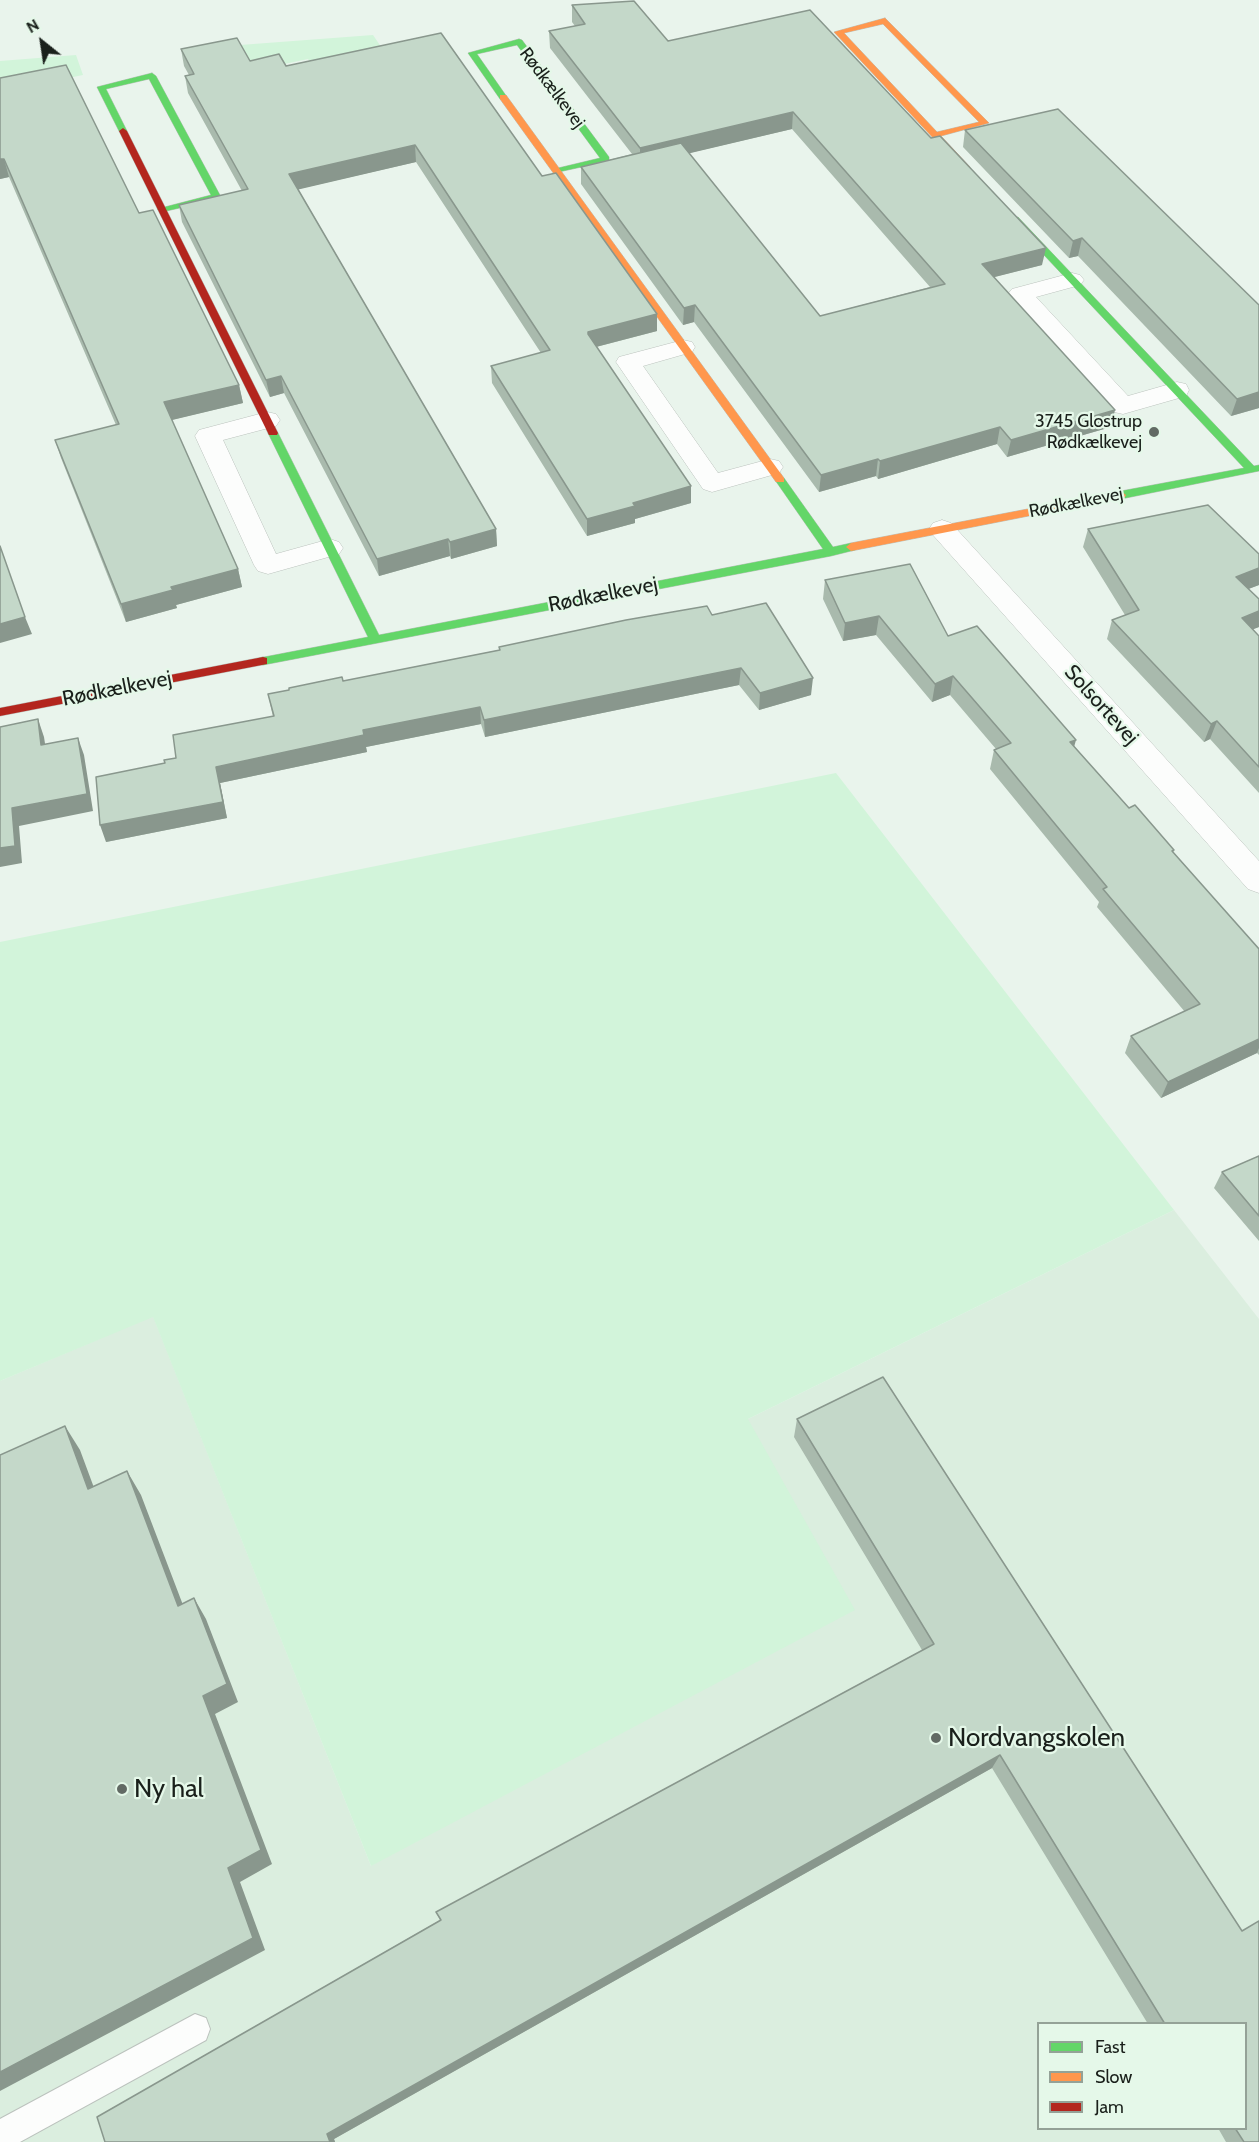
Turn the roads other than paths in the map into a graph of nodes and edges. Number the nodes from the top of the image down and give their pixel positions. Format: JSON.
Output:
{"nodes":[{"id":1,"x":936,"y":135,"type":"junction"},
{"id":2,"x":557,"y":171,"type":"junction"},
{"id":3,"x":979,"y":181,"type":"edge"},
{"id":4,"x":1002,"y":206,"type":"edge"},
{"id":5,"x":162,"y":209,"type":"junction"},
{"id":6,"x":1072,"y":280,"type":"junction"},
{"id":7,"x":683,"y":347,"type":"junction"},
{"id":8,"x":1177,"y":390,"type":"junction"},
{"id":9,"x":267,"y":420,"type":"junction"},
{"id":10,"x":770,"y":467,"type":"junction"},
{"id":11,"x":1255,"y":468,"type":"edge"},
{"id":12,"x":942,"y":529,"type":"junction"},
{"id":13,"x":330,"y":548,"type":"junction"},
{"id":14,"x":831,"y":552,"type":"junction"},
{"id":15,"x":375,"y":639,"type":"junction"},
{"id":16,"x":0,"y":712,"type":"edge"},
{"id":17,"x":1259,"y":881,"type":"edge"},
{"id":18,"x":195,"y":2029,"type":"dead end"},
{"id":19,"x":0,"y":2136,"type":"edge"}],
"edges":[{"from":1,"to":1,"type":"street"},
{"from":1,"to":3,"type":"street"},
{"from":2,"to":2,"type":"street","name":"Rødkælkevej"},
{"from":2,"to":7,"type":"street","name":"Rødkælkevej"},
{"from":4,"to":6,"type":"street","name":"Rødkælkevej"},
{"from":5,"to":5,"type":"street"},
{"from":5,"to":9,"type":"street"},
{"from":6,"to":8,"type":"street","name":"Rødkælkevej"},
{"from":6,"to":8,"type":"street"},
{"from":7,"to":10,"type":"street","name":"Rødkælkevej"},
{"from":7,"to":10,"type":"street"},
{"from":8,"to":11,"type":"street","name":"Rødkælkevej"},
{"from":9,"to":13,"type":"street"},
{"from":9,"to":13,"type":"street"},
{"from":10,"to":14,"type":"street","name":"Rødkælkevej"},
{"from":11,"to":12,"type":"street","name":"Rødkælkevej"},
{"from":12,"to":14,"type":"street","name":"Rødkælkevej"},
{"from":12,"to":17,"type":"street","name":"Solsortevej"},
{"from":13,"to":15,"type":"street"},
{"from":14,"to":15,"type":"street","name":"Rødkælkevej"},
{"from":15,"to":16,"type":"street","name":"Rødkælkevej"},
{"from":18,"to":19,"type":"lane"}]}
